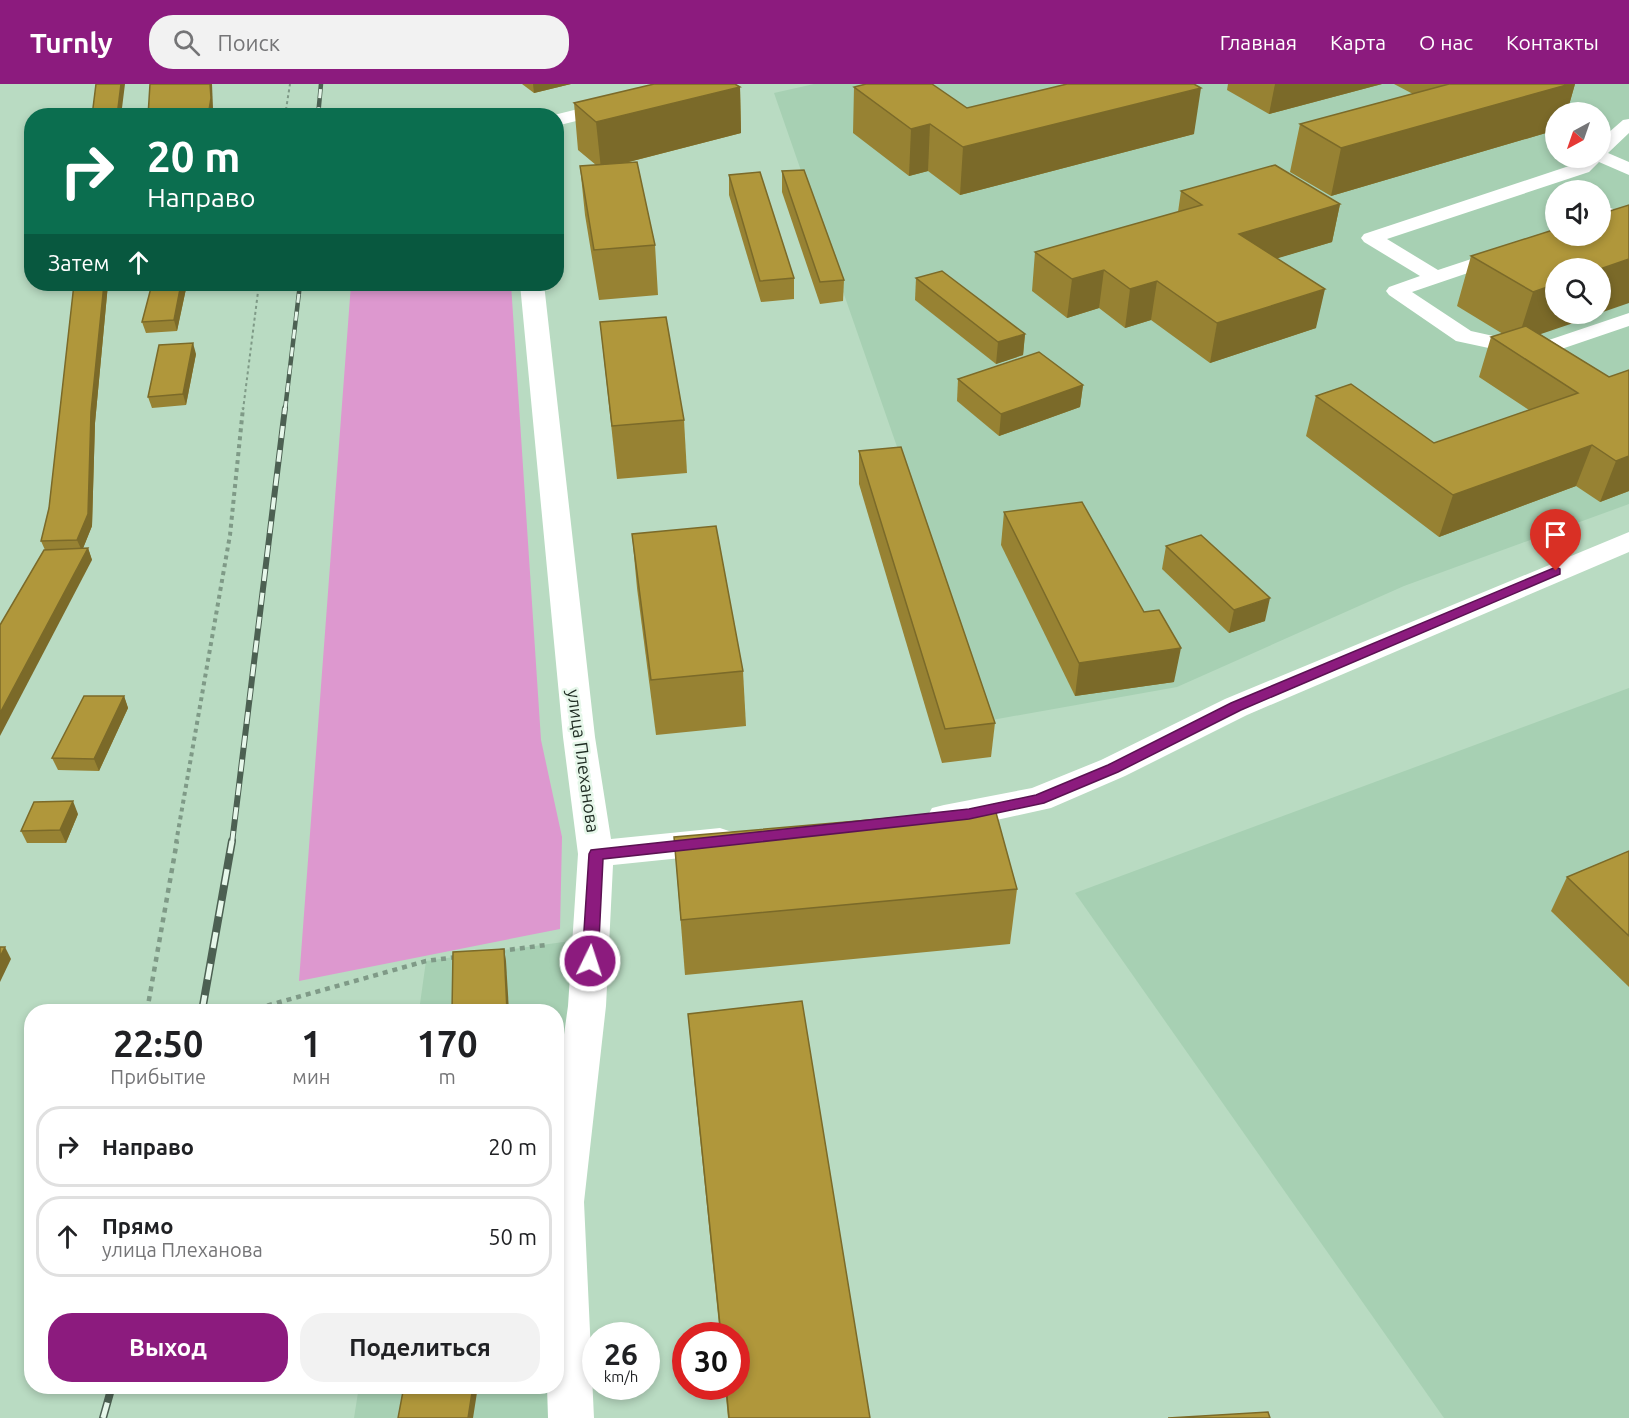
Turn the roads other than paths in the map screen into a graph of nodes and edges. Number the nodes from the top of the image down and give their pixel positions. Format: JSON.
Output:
{"nodes":[{"id":1,"x":702,"y":84,"type":"edge"},
{"id":2,"x":564,"y":118,"type":"edge"},
{"id":3,"x":1629,"y":124,"type":"edge"},
{"id":4,"x":1611,"y":140,"type":"edge"},
{"id":5,"x":1611,"y":161,"type":"edge"},
{"id":6,"x":1582,"y":168,"type":"edge"},
{"id":7,"x":1629,"y":169,"type":"edge"},
{"id":8,"x":1541,"y":181,"type":"junction"},
{"id":9,"x":1545,"y":183,"type":"edge"},
{"id":10,"x":1545,"y":240,"type":"edge"},
{"id":11,"x":1436,"y":277,"type":"junction"},
{"id":12,"x":533,"y":291,"type":"edge"},
{"id":13,"x":1629,"y":319,"type":"edge"},
{"id":14,"x":1629,"y":541,"type":"edge"},
{"id":15,"x":915,"y":820,"type":"edge"},
{"id":16,"x":746,"y":838,"type":"edge"},
{"id":17,"x":596,"y":854,"type":"junction"},
{"id":18,"x":564,"y":1195,"type":"edge"},
{"id":19,"x":564,"y":1230,"type":"edge"},
{"id":20,"x":571,"y":1418,"type":"edge"}],
"edges":[{"from":1,"to":2,"type":"street"},
{"from":3,"to":4,"type":"lane"},
{"from":5,"to":7,"type":"lane"},
{"from":6,"to":8,"type":"lane"},
{"from":8,"to":9,"type":"lane"},
{"from":8,"to":11,"type":"lane"},
{"from":10,"to":11,"type":"lane"},
{"from":11,"to":13,"type":"lane"},
{"from":12,"to":17,"type":"street","name":"улица Плеханова"},
{"from":14,"to":15,"type":"street"},
{"from":16,"to":17,"type":"street"},
{"from":17,"to":18,"type":"street","name":"улица Плеханова"},
{"from":19,"to":20,"type":"street","name":"улица Плеханова"}]}
